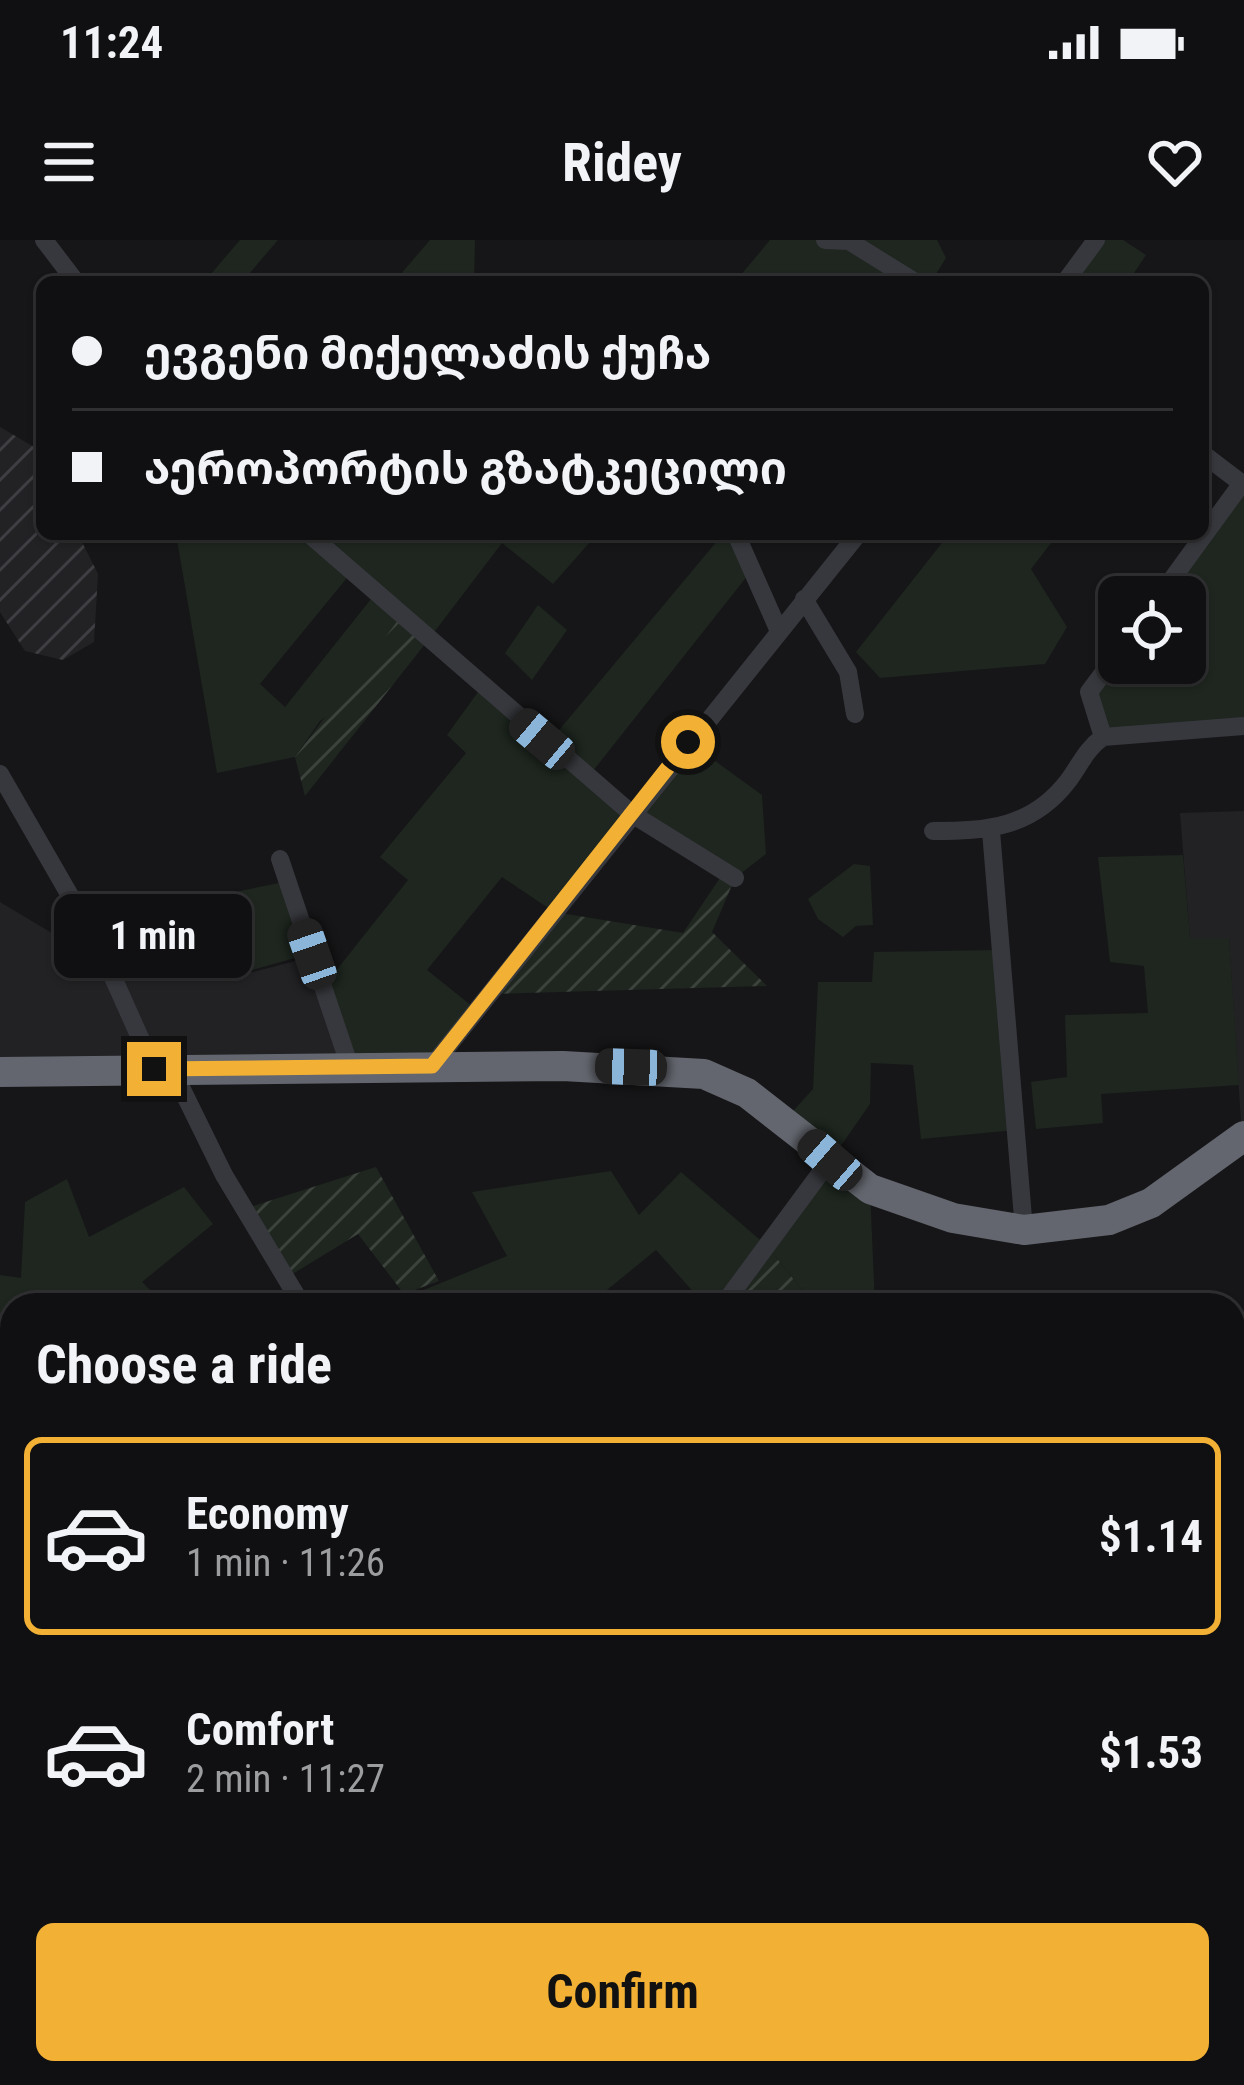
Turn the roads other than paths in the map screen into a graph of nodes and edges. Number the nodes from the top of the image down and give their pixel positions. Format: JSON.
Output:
{"nodes":[{"id":1,"x":44,"y":240,"type":"edge"},
{"id":2,"x":825,"y":240,"type":"edge"},
{"id":3,"x":1096,"y":240,"type":"edge"},
{"id":4,"x":71,"y":276,"type":"edge"},
{"id":5,"x":905,"y":276,"type":"edge"},
{"id":6,"x":1069,"y":276,"type":"edge"},
{"id":7,"x":1209,"y":458,"type":"edge"},
{"id":8,"x":1243,"y":484,"type":"edge"},
{"id":9,"x":1209,"y":530,"type":"edge"},
{"id":10,"x":316,"y":540,"type":"edge"},
{"id":11,"x":739,"y":540,"type":"edge"},
{"id":12,"x":853,"y":540,"type":"edge"},
{"id":13,"x":1201,"y":540,"type":"edge"},
{"id":14,"x":1175,"y":576,"type":"edge"},
{"id":15,"x":803,"y":599,"type":"junction"},
{"id":16,"x":778,"y":629,"type":"junction"},
{"id":17,"x":1098,"y":680,"type":"edge"},
{"id":18,"x":855,"y":714,"type":"dead end"},
{"id":19,"x":1244,"y":726,"type":"edge"},
{"id":20,"x":1103,"y":737,"type":"junction"},
{"id":21,"x":0,"y":774,"type":"edge"},
{"id":22,"x":632,"y":814,"type":"junction"},
{"id":23,"x":933,"y":831,"type":"dead end"},
{"id":24,"x":991,"y":831,"type":"junction"},
{"id":25,"x":280,"y":859,"type":"dead end"},
{"id":26,"x":735,"y":878,"type":"dead end"},
{"id":27,"x":350,"y":1066,"type":"junction"},
{"id":28,"x":432,"y":1066,"type":"junction"},
{"id":29,"x":163,"y":1069,"type":"junction"},
{"id":30,"x":0,"y":1072,"type":"edge"},
{"id":31,"x":1244,"y":1136,"type":"edge"},
{"id":32,"x":830,"y":1160,"type":"junction"},
{"id":33,"x":1024,"y":1230,"type":"junction"},
{"id":34,"x":294,"y":1293,"type":"edge"},
{"id":35,"x":732,"y":1293,"type":"edge"}],
"edges":[{"from":1,"to":4,"type":"street"},
{"from":2,"to":5,"type":"street"},
{"from":3,"to":6,"type":"street"},
{"from":7,"to":8,"type":"street"},
{"from":8,"to":9,"type":"street"},
{"from":10,"to":22,"type":"street"},
{"from":11,"to":16,"type":"street"},
{"from":12,"to":15,"type":"street"},
{"from":13,"to":14,"type":"street"},
{"from":15,"to":16,"type":"street"},
{"from":15,"to":18,"type":"street"},
{"from":16,"to":22,"type":"street"},
{"from":17,"to":20,"type":"street"},
{"from":19,"to":20,"type":"street"},
{"from":20,"to":24,"type":"street"},
{"from":21,"to":29,"type":"street"},
{"from":22,"to":26,"type":"street"},
{"from":22,"to":28,"type":"street"},
{"from":23,"to":24,"type":"street"},
{"from":24,"to":33,"type":"street"},
{"from":25,"to":27,"type":"street"},
{"from":27,"to":28,"type":"highway"},
{"from":27,"to":29,"type":"highway"},
{"from":28,"to":32,"type":"highway"},
{"from":29,"to":30,"type":"highway"},
{"from":29,"to":34,"type":"street"},
{"from":31,"to":33,"type":"highway"},
{"from":32,"to":33,"type":"highway"},
{"from":32,"to":35,"type":"street"}]}
